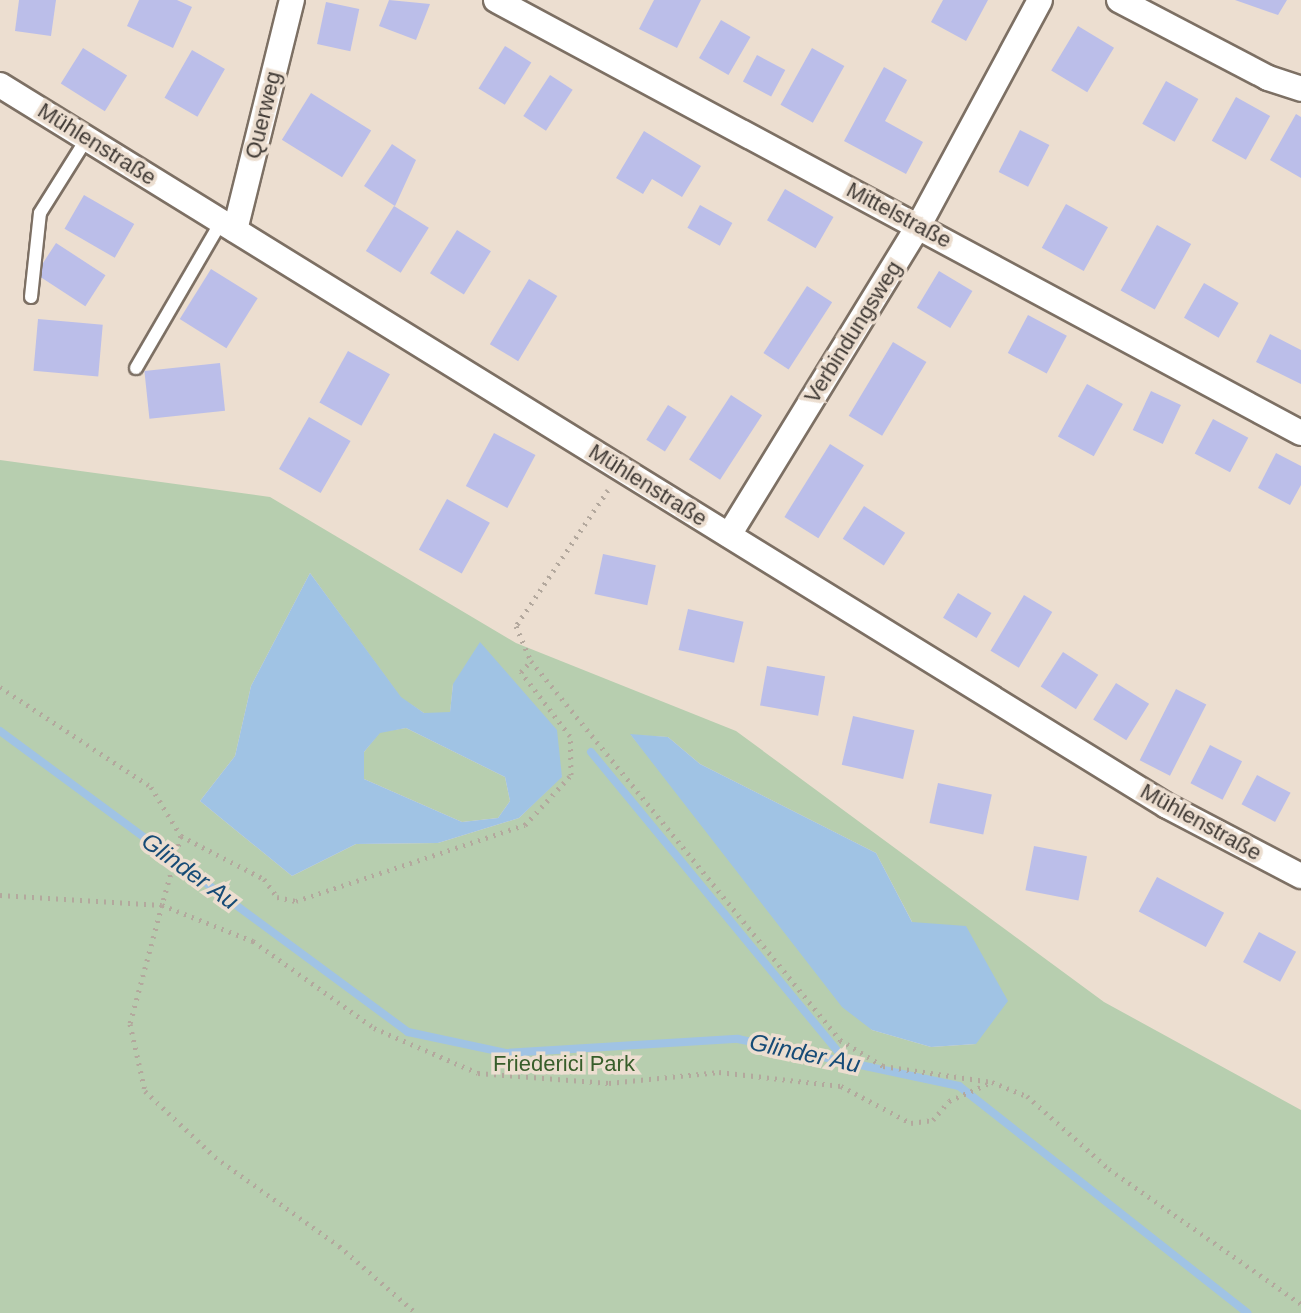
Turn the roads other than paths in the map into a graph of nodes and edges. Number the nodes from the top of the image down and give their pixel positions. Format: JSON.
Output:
{"nodes":[{"id":1,"x":292,"y":0,"type":"edge"},
{"id":2,"x":496,"y":0,"type":"edge"},
{"id":3,"x":1040,"y":0,"type":"edge"},
{"id":4,"x":1119,"y":0,"type":"edge"},
{"id":5,"x":0,"y":85,"type":"edge"},
{"id":6,"x":1301,"y":89,"type":"edge"},
{"id":7,"x":87,"y":138,"type":"junction"},
{"id":8,"x":919,"y":225,"type":"junction"},
{"id":9,"x":228,"y":226,"type":"junction"},
{"id":10,"x":31,"y":297,"type":"dead end"},
{"id":11,"x":136,"y":368,"type":"dead end"},
{"id":12,"x":1301,"y":433,"type":"edge"},
{"id":13,"x":729,"y":535,"type":"junction"},
{"id":14,"x":1301,"y":876,"type":"edge"}],
"edges":[{"from":1,"to":9,"type":"street","name":"Querweg"},
{"from":2,"to":8,"type":"street","name":"Mittelstraße"},
{"from":3,"to":8,"type":"street","name":"Verbindungsweg"},
{"from":4,"to":6,"type":"street"},
{"from":5,"to":7,"type":"street","name":"Mühlenstraße"},
{"from":7,"to":9,"type":"street","name":"Mühlenstraße"},
{"from":7,"to":10,"type":"lane"},
{"from":8,"to":12,"type":"street","name":"Mittelstraße"},
{"from":8,"to":13,"type":"street","name":"Verbindungsweg"},
{"from":9,"to":11,"type":"lane"},
{"from":9,"to":13,"type":"street","name":"Mühlenstraße"},
{"from":13,"to":14,"type":"street","name":"Mühlenstraße"}]}
